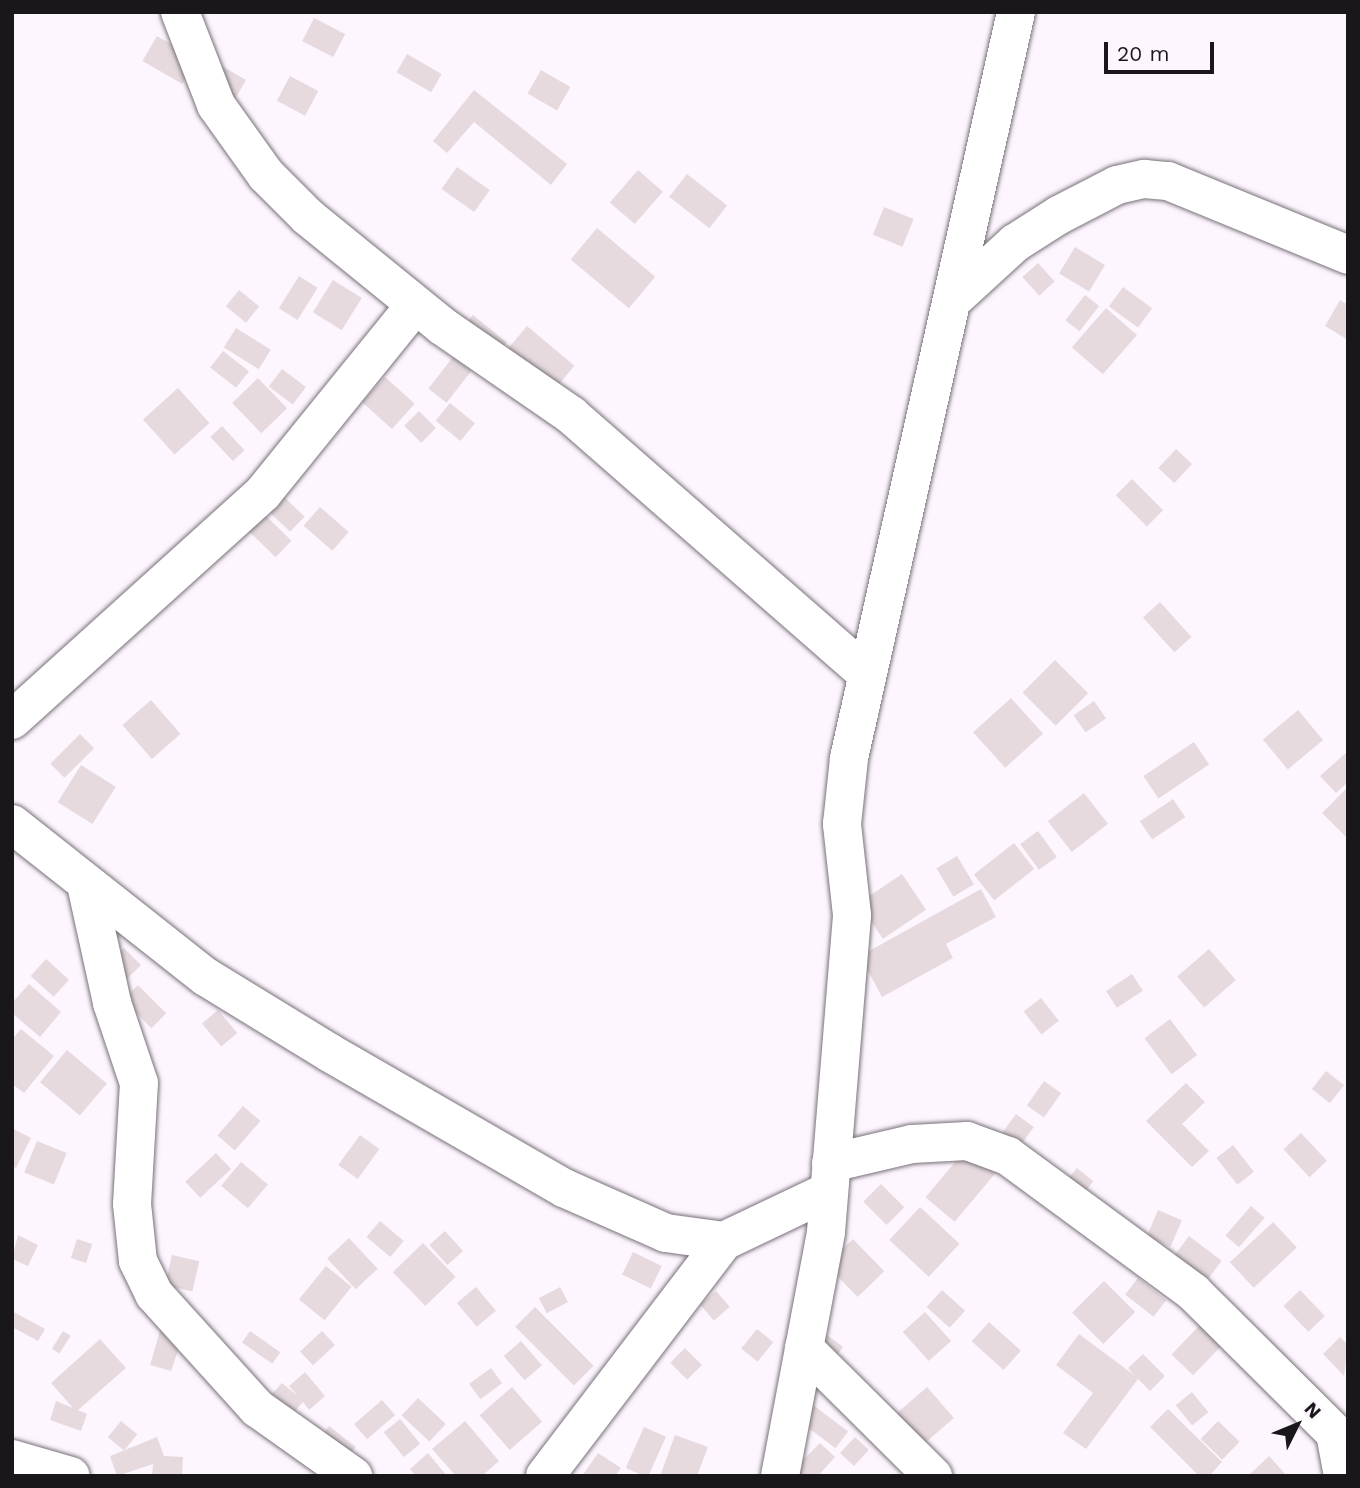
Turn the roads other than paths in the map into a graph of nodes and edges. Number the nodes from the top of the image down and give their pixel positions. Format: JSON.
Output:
{"nodes":[{"id":1,"x":180,"y":12,"type":"edge"},
{"id":2,"x":1016,"y":12,"type":"edge"},
{"id":3,"x":1348,"y":255,"type":"edge"},
{"id":4,"x":956,"y":297,"type":"junction"},
{"id":5,"x":415,"y":305,"type":"junction"},
{"id":6,"x":866,"y":673,"type":"junction"},
{"id":7,"x":12,"y":720,"type":"edge"},
{"id":8,"x":12,"y":824,"type":"edge"},
{"id":9,"x":88,"y":889,"type":"junction"},
{"id":10,"x":830,"y":1177,"type":"junction"},
{"id":11,"x":724,"y":1241,"type":"junction"},
{"id":12,"x":804,"y":1348,"type":"junction"},
{"id":13,"x":12,"y":1459,"type":"edge"},
{"id":14,"x":71,"y":1476,"type":"edge"},
{"id":15,"x":353,"y":1476,"type":"edge"},
{"id":16,"x":545,"y":1476,"type":"edge"},
{"id":17,"x":780,"y":1476,"type":"edge"},
{"id":18,"x":933,"y":1476,"type":"edge"},
{"id":19,"x":1343,"y":1476,"type":"edge"}],
"edges":[{"from":1,"to":5,"type":"street"},
{"from":2,"to":4,"type":"street"},
{"from":3,"to":4,"type":"street"},
{"from":4,"to":6,"type":"street"},
{"from":5,"to":6,"type":"street"},
{"from":5,"to":7,"type":"street"},
{"from":6,"to":10,"type":"street"},
{"from":8,"to":9,"type":"street"},
{"from":9,"to":11,"type":"street"},
{"from":9,"to":15,"type":"street"},
{"from":10,"to":11,"type":"street"},
{"from":10,"to":12,"type":"street"},
{"from":10,"to":19,"type":"street"},
{"from":11,"to":16,"type":"street"},
{"from":12,"to":17,"type":"street"},
{"from":12,"to":18,"type":"street"},
{"from":13,"to":14,"type":"street"}]}
